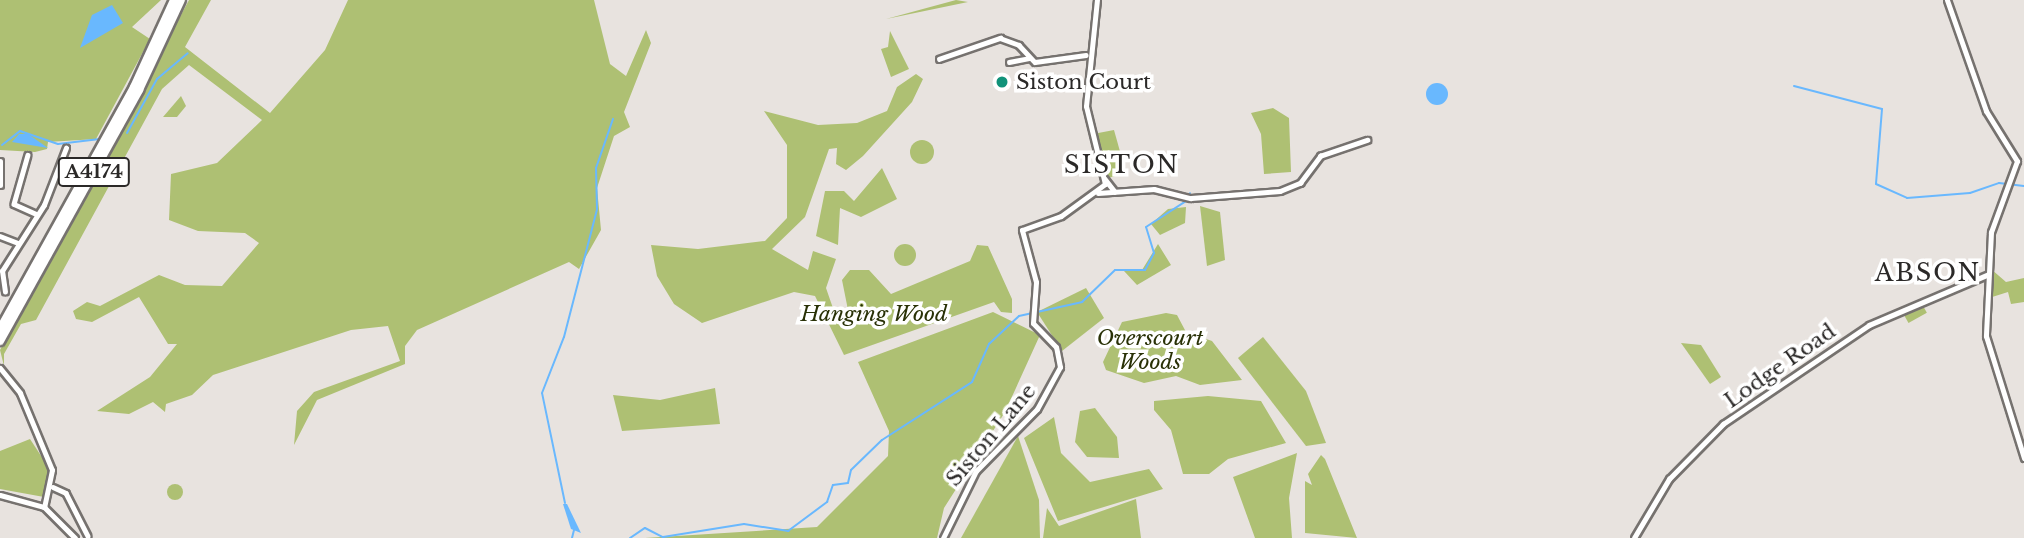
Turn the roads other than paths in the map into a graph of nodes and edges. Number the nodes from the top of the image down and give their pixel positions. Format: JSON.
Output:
{"nodes":[{"id":1,"x":174,"y":0,"type":"edge"},
{"id":2,"x":181,"y":0,"type":"edge"},
{"id":3,"x":1097,"y":0,"type":"edge"},
{"id":4,"x":1947,"y":0,"type":"edge"},
{"id":5,"x":1086,"y":55,"type":"junction"},
{"id":6,"x":1029,"y":58,"type":"junction"},
{"id":7,"x":939,"y":59,"type":"dead end"},
{"id":8,"x":1009,"y":62,"type":"dead end"},
{"id":9,"x":1367,"y":141,"type":"dead end"},
{"id":10,"x":66,"y":148,"type":"dead end"},
{"id":11,"x":28,"y":155,"type":"dead end"},
{"id":12,"x":0,"y":161,"type":"edge"},
{"id":13,"x":1105,"y":179,"type":"junction"},
{"id":14,"x":0,"y":185,"type":"edge"},
{"id":15,"x":1115,"y":192,"type":"junction"},
{"id":16,"x":1098,"y":193,"type":"junction"},
{"id":17,"x":36,"y":214,"type":"junction"},
{"id":18,"x":1,"y":236,"type":"edge"},
{"id":19,"x":18,"y":243,"type":"junction"},
{"id":20,"x":1,"y":271,"type":"edge"},
{"id":21,"x":1987,"y":275,"type":"junction"},
{"id":22,"x":5,"y":292,"type":"dead end"},
{"id":23,"x":0,"y":329,"type":"edge"},
{"id":24,"x":0,"y":341,"type":"edge"},
{"id":25,"x":2,"y":369,"type":"edge"},
{"id":26,"x":2024,"y":458,"type":"edge"},
{"id":27,"x":53,"y":487,"type":"junction"},
{"id":28,"x":0,"y":495,"type":"edge"},
{"id":29,"x":44,"y":508,"type":"junction"},
{"id":30,"x":88,"y":536,"type":"edge"},
{"id":31,"x":75,"y":538,"type":"edge"},
{"id":32,"x":943,"y":538,"type":"edge"},
{"id":33,"x":1634,"y":538,"type":"edge"}],
"edges":[{"from":1,"to":23,"type":"highway","number":"A4174"},
{"from":2,"to":24,"type":"highway","number":"A4174"},
{"from":3,"to":5,"type":"street"},
{"from":4,"to":21,"type":"street"},
{"from":5,"to":6,"type":"street"},
{"from":5,"to":13,"type":"street"},
{"from":6,"to":7,"type":"street"},
{"from":6,"to":8,"type":"street"},
{"from":9,"to":15,"type":"street"},
{"from":10,"to":17,"type":"street"},
{"from":11,"to":17,"type":"street"},
{"from":12,"to":14,"type":"street"},
{"from":13,"to":15,"type":"street"},
{"from":13,"to":16,"type":"street"},
{"from":15,"to":16,"type":"street"},
{"from":16,"to":32,"type":"street","name":"Siston Lane"},
{"from":17,"to":19,"type":"street"},
{"from":18,"to":19,"type":"street"},
{"from":19,"to":20,"type":"street"},
{"from":20,"to":22,"type":"street"},
{"from":21,"to":26,"type":"street"},
{"from":21,"to":33,"type":"street","name":"Lodge Road"},
{"from":25,"to":27,"type":"street"},
{"from":27,"to":29,"type":"street"},
{"from":27,"to":30,"type":"street"},
{"from":28,"to":29,"type":"street"},
{"from":29,"to":31,"type":"street"}]}
